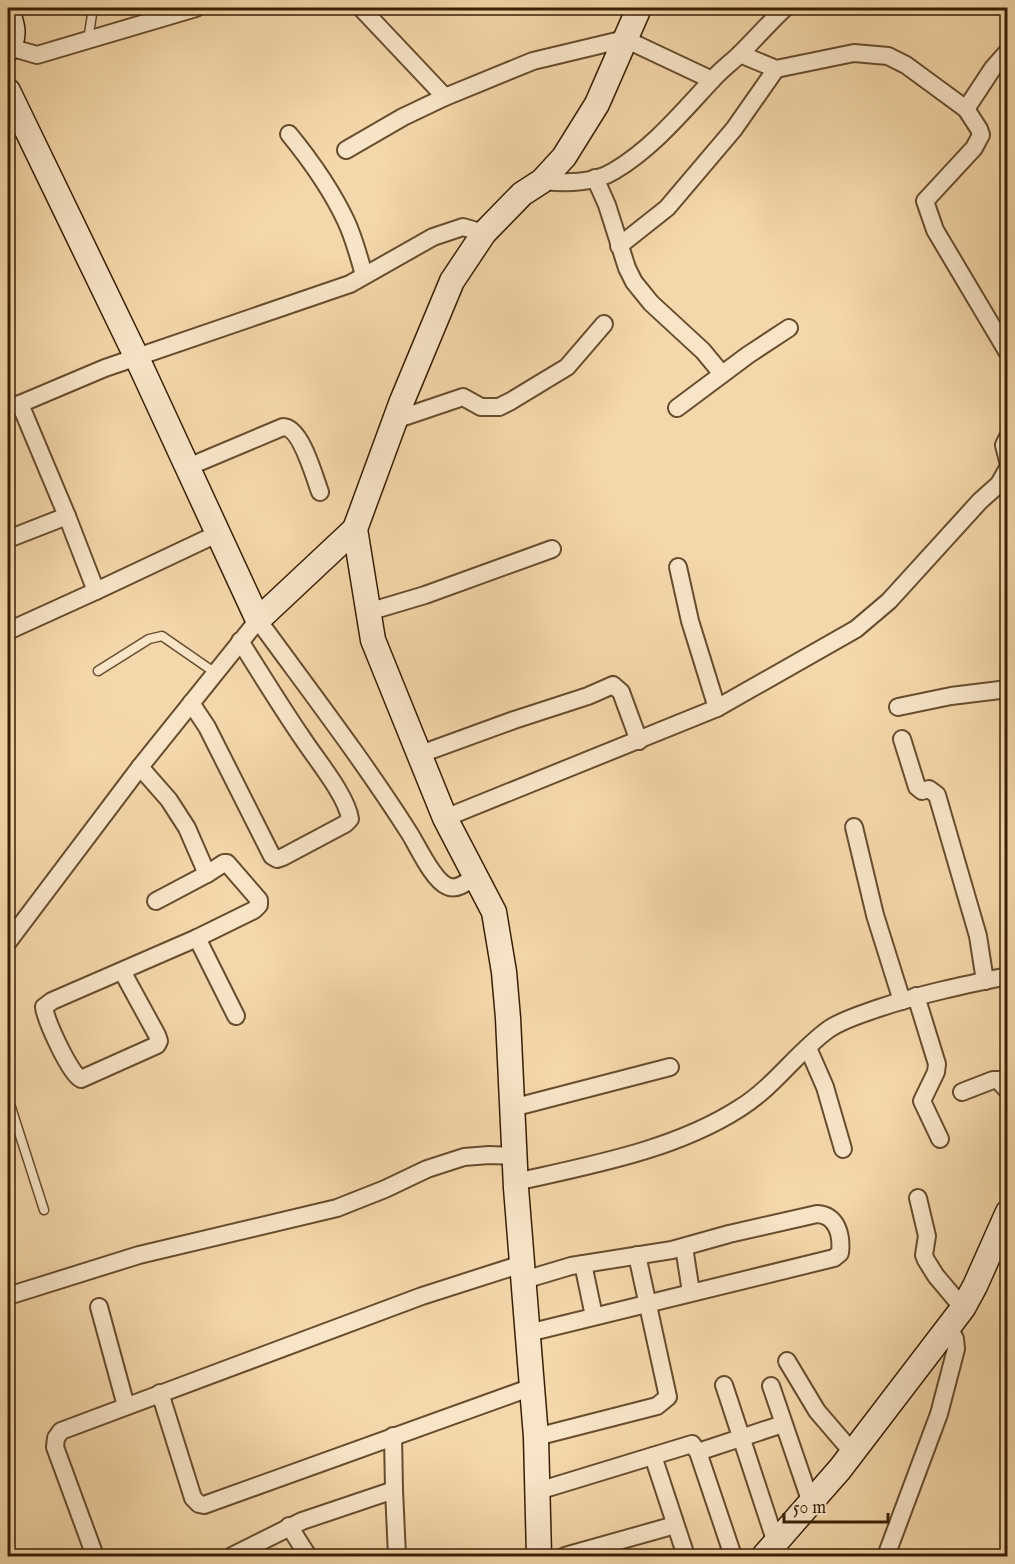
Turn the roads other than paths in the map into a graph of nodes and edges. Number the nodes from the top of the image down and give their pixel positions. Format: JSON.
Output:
{"nodes":[{"id":1,"x":93,"y":8,"type":"edge"},
{"id":2,"x":196,"y":8,"type":"edge"},
{"id":3,"x":361,"y":8,"type":"edge"},
{"id":4,"x":639,"y":8,"type":"edge"},
{"id":5,"x":785,"y":8,"type":"edge"},
{"id":6,"x":8,"y":13,"type":"edge"},
{"id":7,"x":625,"y":39,"type":"junction"},
{"id":8,"x":88,"y":40,"type":"junction"},
{"id":9,"x":8,"y":48,"type":"edge"},
{"id":10,"x":1008,"y":51,"type":"edge"},
{"id":11,"x":740,"y":54,"type":"junction"},
{"id":12,"x":776,"y":69,"type":"junction"},
{"id":13,"x":712,"y":80,"type":"junction"},
{"id":14,"x":8,"y":91,"type":"edge"},
{"id":15,"x":445,"y":97,"type":"junction"},
{"id":16,"x":966,"y":109,"type":"junction"},
{"id":17,"x":289,"y":134,"type":"dead end"},
{"id":18,"x":346,"y":150,"type":"dead end"},
{"id":19,"x":595,"y":178,"type":"junction"},
{"id":20,"x":542,"y":181,"type":"junction"},
{"id":21,"x":484,"y":233,"type":"junction"},
{"id":22,"x":619,"y":246,"type":"junction"},
{"id":23,"x":364,"y":275,"type":"junction"},
{"id":24,"x":604,"y":324,"type":"dead end"},
{"id":25,"x":789,"y":328,"type":"dead end"},
{"id":26,"x":1008,"y":353,"type":"edge"},
{"id":27,"x":137,"y":358,"type":"junction"},
{"id":28,"x":722,"y":374,"type":"junction"},
{"id":29,"x":14,"y":406,"type":"edge"},
{"id":30,"x":677,"y":408,"type":"dead end"},
{"id":31,"x":395,"y":420,"type":"junction"},
{"id":32,"x":1008,"y":437,"type":"edge"},
{"id":33,"x":1008,"y":461,"type":"edge"},
{"id":34,"x":188,"y":466,"type":"junction"},
{"id":35,"x":1007,"y":469,"type":"edge"},
{"id":36,"x":320,"y":492,"type":"dead end"},
{"id":37,"x":67,"y":516,"type":"junction"},
{"id":38,"x":355,"y":529,"type":"junction"},
{"id":39,"x":219,"y":533,"type":"junction"},
{"id":40,"x":8,"y":539,"type":"edge"},
{"id":41,"x":552,"y":549,"type":"dead end"},
{"id":42,"x":678,"y":567,"type":"dead end"},
{"id":43,"x":96,"y":591,"type":"junction"},
{"id":44,"x":368,"y":612,"type":"junction"},
{"id":45,"x":258,"y":620,"type":"junction"},
{"id":46,"x":8,"y":631,"type":"edge"},
{"id":47,"x":240,"y":641,"type":"junction"},
{"id":48,"x":98,"y":671,"type":"dead end"},
{"id":49,"x":214,"y":672,"type":"junction"},
{"id":50,"x":1008,"y":689,"type":"edge"},
{"id":51,"x":191,"y":702,"type":"junction"},
{"id":52,"x":898,"y":707,"type":"dead end"},
{"id":53,"x":717,"y":708,"type":"junction"},
{"id":54,"x":902,"y":739,"type":"dead end"},
{"id":55,"x":639,"y":741,"type":"junction"},
{"id":56,"x":418,"y":755,"type":"junction"},
{"id":57,"x":140,"y":767,"type":"junction"},
{"id":58,"x":445,"y":818,"type":"junction"},
{"id":59,"x":854,"y":828,"type":"dead end"},
{"id":60,"x":207,"y":874,"type":"junction"},
{"id":61,"x":466,"y":882,"type":"junction"},
{"id":62,"x":156,"y":901,"type":"dead end"},
{"id":63,"x":197,"y":938,"type":"junction"},
{"id":64,"x":8,"y":942,"type":"edge"},
{"id":65,"x":122,"y":971,"type":"junction"},
{"id":66,"x":1008,"y":976,"type":"edge"},
{"id":67,"x":985,"y":981,"type":"junction"},
{"id":68,"x":909,"y":999,"type":"junction"},
{"id":69,"x":236,"y":1016,"type":"dead end"},
{"id":70,"x":808,"y":1048,"type":"junction"},
{"id":71,"x":670,"y":1067,"type":"dead end"},
{"id":72,"x":1008,"y":1091,"type":"edge"},
{"id":73,"x":962,"y":1092,"type":"dead end"},
{"id":74,"x":8,"y":1098,"type":"edge"},
{"id":75,"x":512,"y":1108,"type":"junction"},
{"id":76,"x":940,"y":1140,"type":"dead end"},
{"id":77,"x":843,"y":1149,"type":"dead end"},
{"id":78,"x":501,"y":1155,"type":"junction"},
{"id":79,"x":516,"y":1182,"type":"junction"},
{"id":80,"x":918,"y":1198,"type":"dead end"},
{"id":81,"x":44,"y":1210,"type":"dead end"},
{"id":82,"x":1008,"y":1212,"type":"edge"},
{"id":83,"x":684,"y":1247,"type":"junction"},
{"id":84,"x":637,"y":1255,"type":"junction"},
{"id":85,"x":583,"y":1264,"type":"junction"},
{"id":86,"x":523,"y":1272,"type":"junction"},
{"id":87,"x":691,"y":1292,"type":"junction"},
{"id":88,"x":8,"y":1296,"type":"edge"},
{"id":89,"x":649,"y":1302,"type":"junction"},
{"id":90,"x":99,"y":1307,"type":"dead end"},
{"id":91,"x":594,"y":1316,"type":"junction"},
{"id":92,"x":956,"y":1317,"type":"junction"},
{"id":93,"x":528,"y":1333,"type":"junction"},
{"id":94,"x":787,"y":1361,"type":"dead end"},
{"id":95,"x":724,"y":1385,"type":"dead end"},
{"id":96,"x":771,"y":1386,"type":"dead end"},
{"id":97,"x":532,"y":1387,"type":"junction"},
{"id":98,"x":160,"y":1393,"type":"junction"},
{"id":99,"x":126,"y":1406,"type":"junction"},
{"id":100,"x":783,"y":1424,"type":"junction"},
{"id":101,"x":393,"y":1436,"type":"junction"},
{"id":102,"x":536,"y":1437,"type":"junction"},
{"id":103,"x":742,"y":1438,"type":"junction"},
{"id":104,"x":698,"y":1452,"type":"junction"},
{"id":105,"x":853,"y":1453,"type":"junction"},
{"id":106,"x":653,"y":1456,"type":"junction"},
{"id":107,"x":393,"y":1490,"type":"junction"},
{"id":108,"x":538,"y":1491,"type":"junction"},
{"id":109,"x":811,"y":1503,"type":"junction"},
{"id":110,"x":675,"y":1525,"type":"junction"},
{"id":111,"x":289,"y":1526,"type":"junction"},
{"id":112,"x":770,"y":1550,"type":"edge"},
{"id":113,"x":95,"y":1557,"type":"edge"},
{"id":114,"x":232,"y":1557,"type":"edge"},
{"id":115,"x":308,"y":1557,"type":"edge"},
{"id":116,"x":397,"y":1557,"type":"edge"},
{"id":117,"x":540,"y":1557,"type":"edge"},
{"id":118,"x":565,"y":1557,"type":"edge"},
{"id":119,"x":686,"y":1557,"type":"edge"},
{"id":120,"x":733,"y":1557,"type":"edge"},
{"id":121,"x":886,"y":1557,"type":"edge"}],
"edges":[{"from":1,"to":8,"type":"lane"},
{"from":2,"to":8,"type":"street"},
{"from":3,"to":15,"type":"street"},
{"from":4,"to":7,"type":"street"},
{"from":5,"to":11,"type":"street"},
{"from":6,"to":9,"type":"street"},
{"from":7,"to":13,"type":"street"},
{"from":7,"to":15,"type":"street"},
{"from":7,"to":20,"type":"street"},
{"from":8,"to":9,"type":"street"},
{"from":10,"to":16,"type":"street"},
{"from":11,"to":12,"type":"street"},
{"from":11,"to":13,"type":"street"},
{"from":12,"to":16,"type":"street"},
{"from":12,"to":22,"type":"street"},
{"from":13,"to":19,"type":"street"},
{"from":14,"to":27,"type":"street"},
{"from":15,"to":18,"type":"street"},
{"from":16,"to":26,"type":"street"},
{"from":17,"to":23,"type":"street"},
{"from":19,"to":20,"type":"street"},
{"from":19,"to":22,"type":"street"},
{"from":20,"to":21,"type":"street"},
{"from":21,"to":23,"type":"street"},
{"from":21,"to":31,"type":"street"},
{"from":22,"to":28,"type":"street"},
{"from":23,"to":27,"type":"street"},
{"from":24,"to":31,"type":"street"},
{"from":25,"to":28,"type":"street"},
{"from":27,"to":29,"type":"street"},
{"from":27,"to":34,"type":"street"},
{"from":28,"to":30,"type":"street"},
{"from":29,"to":37,"type":"street"},
{"from":31,"to":38,"type":"street"},
{"from":32,"to":33,"type":"street"},
{"from":34,"to":36,"type":"street"},
{"from":34,"to":39,"type":"street"},
{"from":35,"to":53,"type":"street"},
{"from":37,"to":40,"type":"street"},
{"from":37,"to":43,"type":"street"},
{"from":38,"to":44,"type":"street"},
{"from":38,"to":45,"type":"street"},
{"from":39,"to":43,"type":"street"},
{"from":39,"to":45,"type":"street"},
{"from":41,"to":44,"type":"street"},
{"from":42,"to":53,"type":"street"},
{"from":43,"to":46,"type":"street"},
{"from":44,"to":56,"type":"street"},
{"from":45,"to":47,"type":"street"},
{"from":45,"to":61,"type":"street"},
{"from":47,"to":49,"type":"street"},
{"from":47,"to":51,"type":"street"},
{"from":48,"to":49,"type":"lane"},
{"from":49,"to":51,"type":"street"},
{"from":50,"to":52,"type":"street"},
{"from":51,"to":57,"type":"street"},
{"from":53,"to":55,"type":"street"},
{"from":54,"to":67,"type":"street"},
{"from":55,"to":56,"type":"street"},
{"from":55,"to":58,"type":"street"},
{"from":56,"to":58,"type":"street"},
{"from":57,"to":60,"type":"street"},
{"from":57,"to":64,"type":"street"},
{"from":58,"to":61,"type":"street"},
{"from":59,"to":68,"type":"street"},
{"from":60,"to":62,"type":"street"},
{"from":60,"to":63,"type":"street"},
{"from":61,"to":75,"type":"street"},
{"from":63,"to":65,"type":"street"},
{"from":63,"to":69,"type":"street"},
{"from":65,"to":65,"type":"street"},
{"from":66,"to":67,"type":"street"},
{"from":67,"to":68,"type":"street"},
{"from":68,"to":70,"type":"street"},
{"from":68,"to":76,"type":"street"},
{"from":70,"to":77,"type":"street"},
{"from":70,"to":79,"type":"street"},
{"from":71,"to":75,"type":"street"},
{"from":72,"to":73,"type":"street"},
{"from":74,"to":81,"type":"lane"},
{"from":75,"to":78,"type":"street"},
{"from":78,"to":79,"type":"street"},
{"from":78,"to":88,"type":"street"},
{"from":79,"to":86,"type":"street"},
{"from":80,"to":92,"type":"street"},
{"from":82,"to":92,"type":"street"},
{"from":83,"to":84,"type":"street"},
{"from":83,"to":87,"type":"street"},
{"from":83,"to":87,"type":"street"},
{"from":84,"to":85,"type":"street"},
{"from":84,"to":89,"type":"street"},
{"from":85,"to":86,"type":"street"},
{"from":85,"to":91,"type":"street"},
{"from":86,"to":93,"type":"street"},
{"from":86,"to":98,"type":"street"},
{"from":87,"to":89,"type":"street"},
{"from":89,"to":91,"type":"street"},
{"from":89,"to":102,"type":"street"},
{"from":90,"to":99,"type":"street"},
{"from":91,"to":93,"type":"street"},
{"from":92,"to":105,"type":"street"},
{"from":92,"to":121,"type":"street"},
{"from":93,"to":97,"type":"street"},
{"from":94,"to":105,"type":"street"},
{"from":95,"to":103,"type":"street"},
{"from":96,"to":100,"type":"street"},
{"from":97,"to":101,"type":"street"},
{"from":97,"to":102,"type":"street"},
{"from":98,"to":99,"type":"street"},
{"from":98,"to":101,"type":"street"},
{"from":99,"to":113,"type":"street"},
{"from":100,"to":103,"type":"street"},
{"from":100,"to":109,"type":"street"},
{"from":101,"to":107,"type":"street"},
{"from":102,"to":108,"type":"street"},
{"from":103,"to":104,"type":"street"},
{"from":103,"to":112,"type":"street"},
{"from":104,"to":106,"type":"street"},
{"from":104,"to":120,"type":"street"},
{"from":105,"to":109,"type":"street"},
{"from":106,"to":108,"type":"street"},
{"from":106,"to":110,"type":"street"},
{"from":107,"to":111,"type":"street"},
{"from":107,"to":116,"type":"street"},
{"from":108,"to":117,"type":"street"},
{"from":109,"to":112,"type":"street"},
{"from":110,"to":118,"type":"street"},
{"from":110,"to":119,"type":"street"},
{"from":111,"to":114,"type":"street"},
{"from":111,"to":115,"type":"street"}]}
